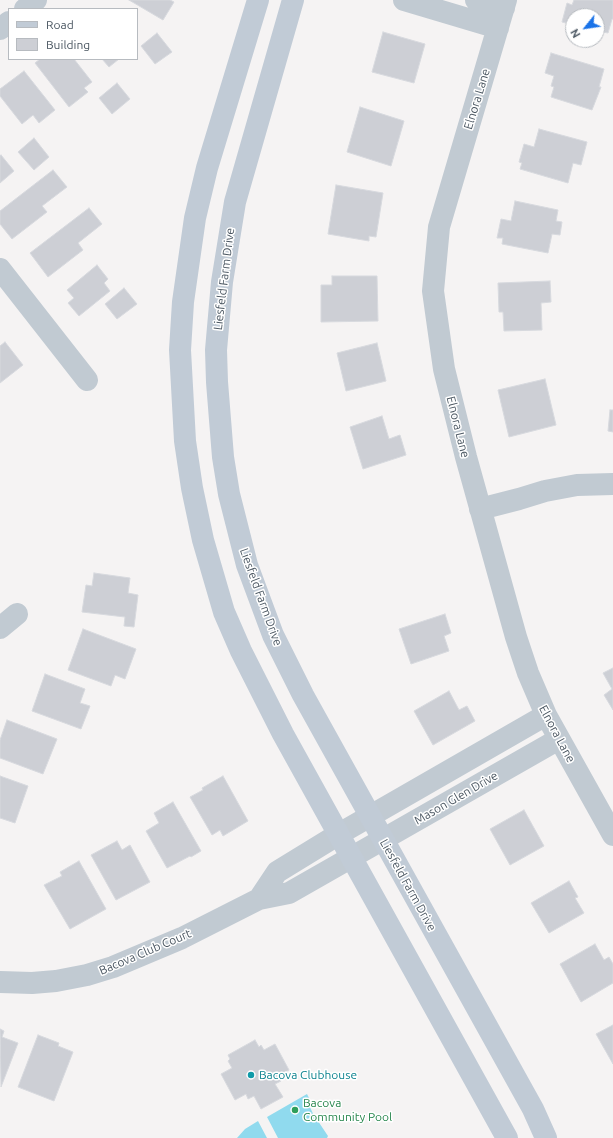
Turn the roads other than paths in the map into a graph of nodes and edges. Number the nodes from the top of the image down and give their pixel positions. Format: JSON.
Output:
{"nodes":[{"id":1,"x":36,"y":0,"type":"edge"},
{"id":2,"x":258,"y":0,"type":"edge"},
{"id":3,"x":293,"y":0,"type":"edge"},
{"id":4,"x":404,"y":0,"type":"edge"},
{"id":5,"x":476,"y":0,"type":"edge"},
{"id":6,"x":26,"y":8,"type":"edge"},
{"id":7,"x":503,"y":12,"type":"edge"},
{"id":8,"x":8,"y":23,"type":"edge"},
{"id":9,"x":0,"y":29,"type":"edge"},
{"id":10,"x":0,"y":269,"type":"edge"},
{"id":11,"x":87,"y":380,"type":"dead end"},
{"id":12,"x":613,"y":484,"type":"edge"},
{"id":13,"x":480,"y":509,"type":"junction"},
{"id":14,"x":16,"y":614,"type":"dead end"},
{"id":15,"x":0,"y":628,"type":"edge"},
{"id":16,"x":546,"y":715,"type":"junction"},
{"id":17,"x":559,"y":739,"type":"junction"},
{"id":18,"x":370,"y":816,"type":"junction"},
{"id":19,"x":338,"y":834,"type":"junction"},
{"id":20,"x":613,"y":835,"type":"edge"},
{"id":21,"x":383,"y":839,"type":"junction"},
{"id":22,"x":351,"y":857,"type":"junction"},
{"id":23,"x":259,"y":899,"type":"junction"},
{"id":24,"x":0,"y":982,"type":"edge"},
{"id":25,"x":507,"y":1138,"type":"edge"},
{"id":26,"x":546,"y":1138,"type":"edge"}],
"edges":[{"from":1,"to":6,"type":"street"},
{"from":2,"to":19,"type":"street"},
{"from":3,"to":18,"type":"street","name":"Liesfeld Farm Drive"},
{"from":4,"to":7,"type":"street"},
{"from":5,"to":7,"type":"street"},
{"from":7,"to":13,"type":"street","name":"Elnora Lane"},
{"from":8,"to":9,"type":"street"},
{"from":10,"to":11,"type":"street"},
{"from":12,"to":13,"type":"street"},
{"from":13,"to":16,"type":"street","name":"Elnora Lane"},
{"from":14,"to":15,"type":"street"},
{"from":16,"to":17,"type":"street","name":"Elnora Lane"},
{"from":16,"to":18,"type":"street"},
{"from":17,"to":20,"type":"street","name":"Elnora Lane"},
{"from":17,"to":21,"type":"street","name":"Mason Glen Drive"},
{"from":18,"to":19,"type":"street"},
{"from":18,"to":21,"type":"street","name":"Liesfeld Farm Drive"},
{"from":19,"to":22,"type":"street"},
{"from":19,"to":23,"type":"street","name":"Bacova Club Court"},
{"from":21,"to":22,"type":"street","name":"Mason Glen Drive"},
{"from":21,"to":26,"type":"street","name":"Liesfeld Farm Drive"},
{"from":22,"to":23,"type":"street","name":"Bacova Club Court"},
{"from":22,"to":25,"type":"street"},
{"from":23,"to":24,"type":"street","name":"Bacova Club Court"}]}
